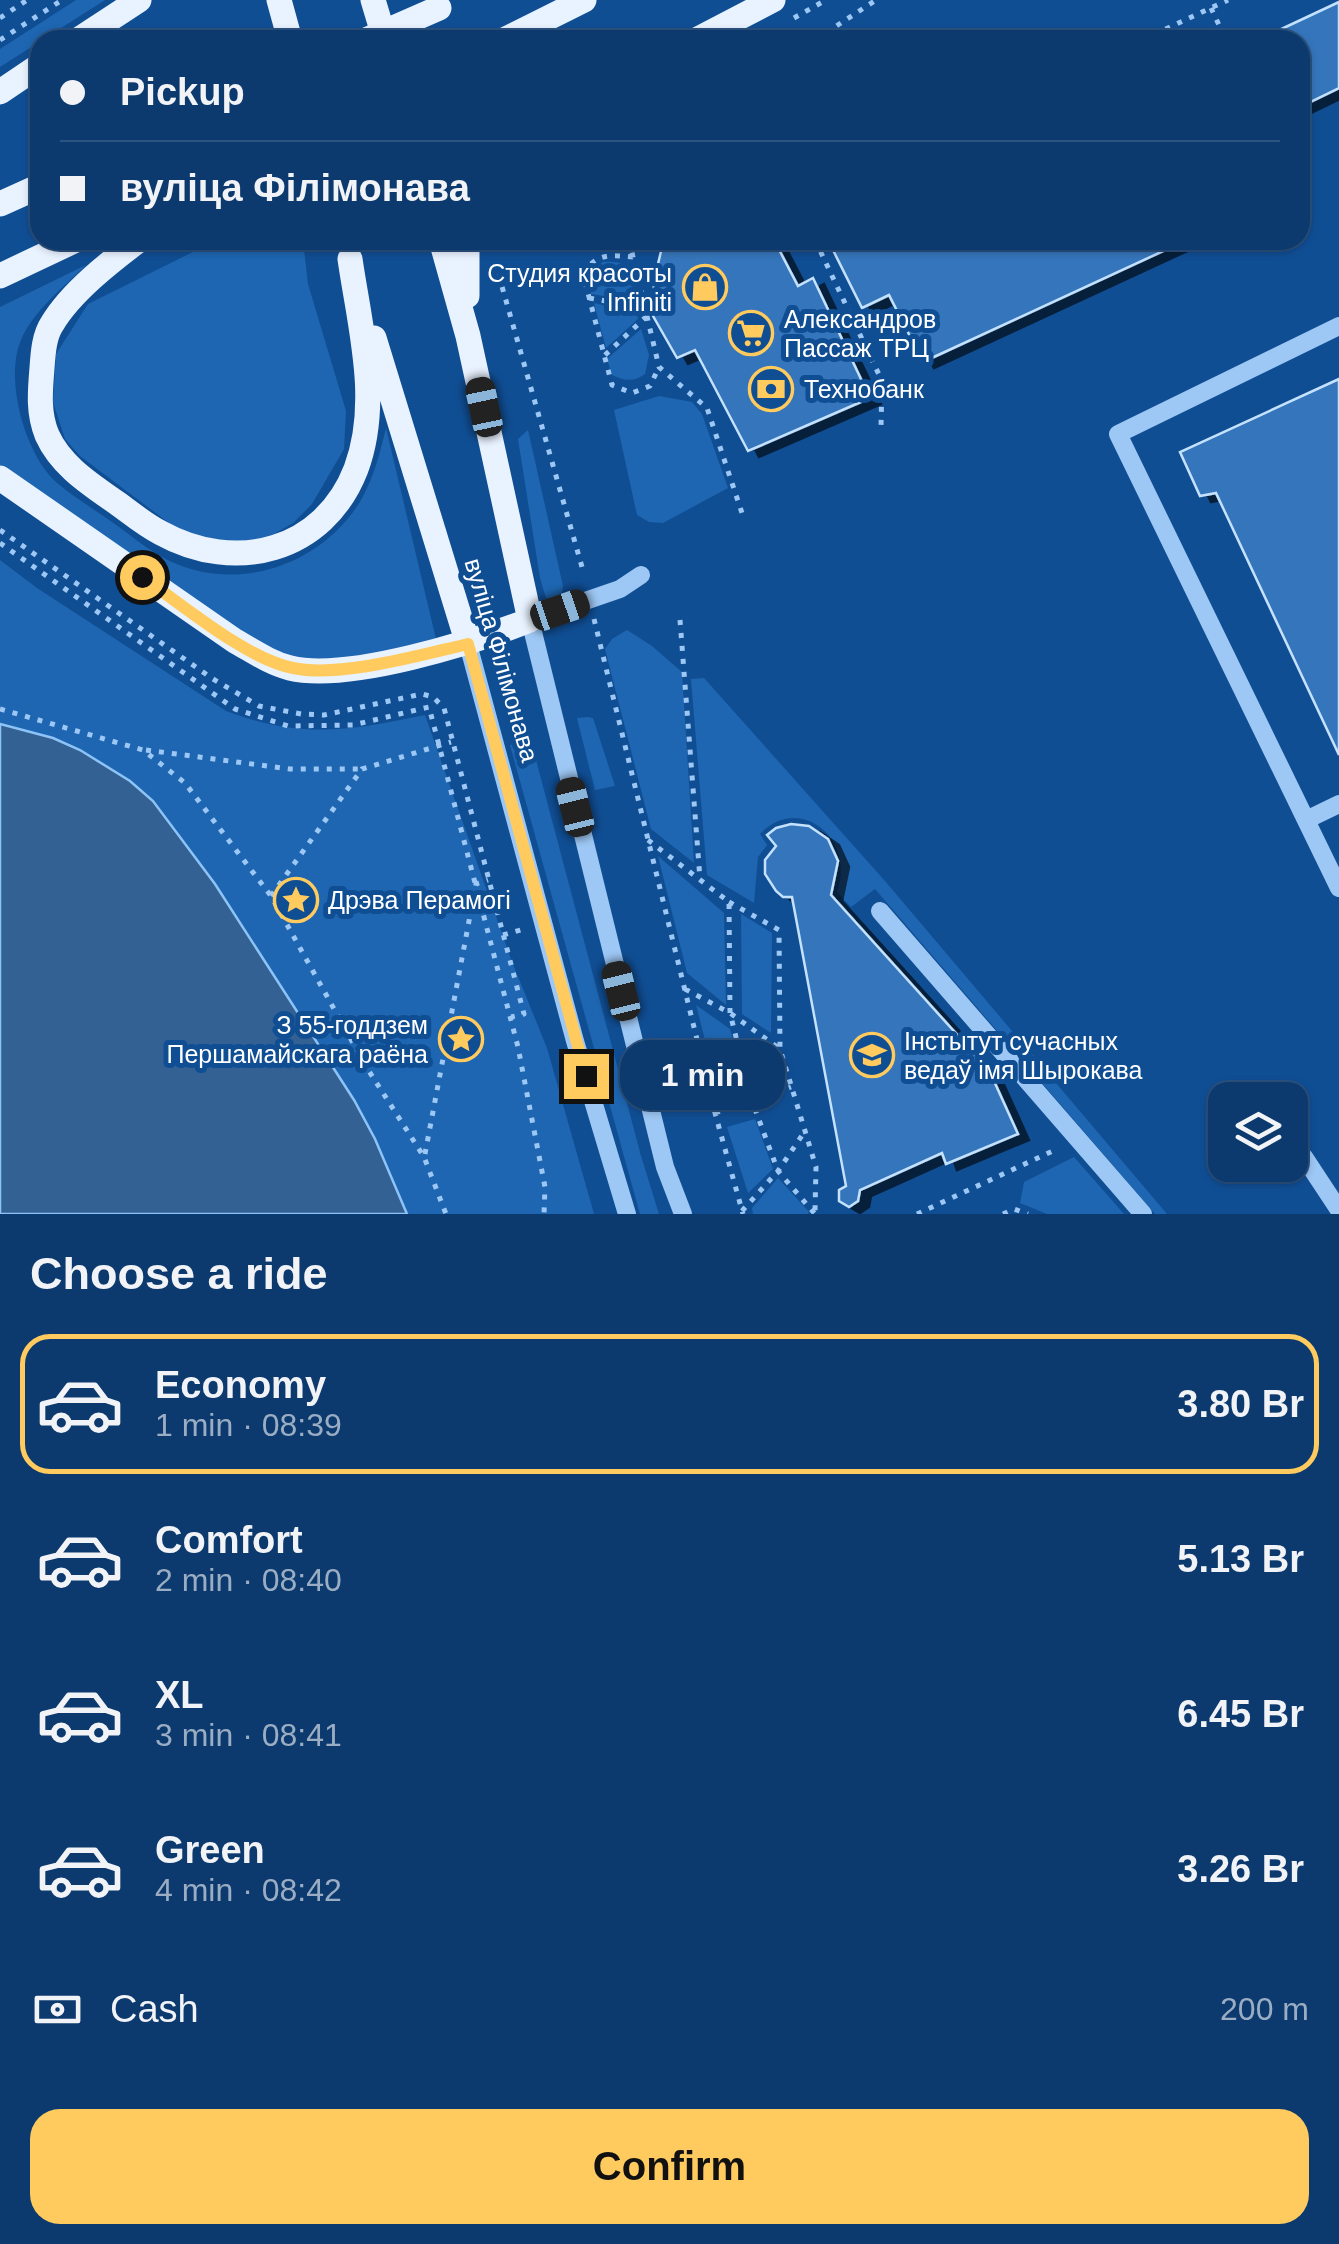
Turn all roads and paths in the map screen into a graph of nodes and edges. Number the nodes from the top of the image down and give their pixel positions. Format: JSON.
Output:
{"nodes":[{"id":1,"x":27,"y":0,"type":"edge"},
{"id":2,"x":62,"y":0,"type":"edge"},
{"id":3,"x":139,"y":0,"type":"edge"},
{"id":4,"x":279,"y":0,"type":"edge"},
{"id":5,"x":373,"y":0,"type":"edge"},
{"id":6,"x":584,"y":0,"type":"edge"},
{"id":7,"x":772,"y":0,"type":"edge"},
{"id":8,"x":876,"y":0,"type":"edge"},
{"id":9,"x":1228,"y":0,"type":"edge"},
{"id":10,"x":448,"y":4,"type":"edge"},
{"id":11,"x":1212,"y":8,"type":"junction"},
{"id":12,"x":0,"y":18,"type":"edge"},
{"id":13,"x":93,"y":30,"type":"edge"},
{"id":14,"x":287,"y":30,"type":"edge"},
{"id":15,"x":381,"y":30,"type":"edge"},
{"id":16,"x":389,"y":30,"type":"edge"},
{"id":17,"x":524,"y":30,"type":"edge"},
{"id":18,"x":715,"y":30,"type":"edge"},
{"id":19,"x":830,"y":30,"type":"edge"},
{"id":20,"x":1164,"y":30,"type":"edge"},
{"id":21,"x":1222,"y":30,"type":"edge"},
{"id":22,"x":0,"y":40,"type":"edge"},
{"id":23,"x":30,"y":72,"type":"edge"},
{"id":24,"x":0,"y":92,"type":"edge"},
{"id":25,"x":30,"y":190,"type":"edge"},
{"id":26,"x":0,"y":204,"type":"edge"},
{"id":27,"x":55,"y":250,"type":"edge"},
{"id":28,"x":127,"y":250,"type":"edge"},
{"id":29,"x":347,"y":250,"type":"edge"},
{"id":30,"x":444,"y":250,"type":"edge"},
{"id":31,"x":467,"y":250,"type":"edge"},
{"id":32,"x":632,"y":250,"type":"edge"},
{"id":33,"x":819,"y":250,"type":"edge"},
{"id":34,"x":493,"y":254,"type":"dead end"},
{"id":35,"x":633,"y":256,"type":"junction"},
{"id":36,"x":0,"y":276,"type":"edge"},
{"id":37,"x":589,"y":298,"type":"junction"},
{"id":38,"x":646,"y":308,"type":"junction"},
{"id":39,"x":647,"y":316,"type":"junction"},
{"id":40,"x":1339,"y":326,"type":"edge"},
{"id":41,"x":468,"y":336,"type":"junction"},
{"id":42,"x":604,"y":356,"type":"junction"},
{"id":43,"x":659,"y":368,"type":"junction"},
{"id":44,"x":880,"y":427,"type":"dead end"},
{"id":45,"x":0,"y":478,"type":"edge"},
{"id":46,"x":743,"y":516,"type":"dead end"},
{"id":47,"x":0,"y":543,"type":"edge"},
{"id":48,"x":584,"y":574,"type":"dead end"},
{"id":49,"x":642,"y":575,"type":"dead end"},
{"id":50,"x":593,"y":616,"type":"dead end"},
{"id":51,"x":530,"y":620,"type":"junction"},
{"id":52,"x":680,"y":620,"type":"dead end"},
{"id":53,"x":468,"y":644,"type":"junction"},
{"id":54,"x":0,"y":709,"type":"edge"},
{"id":55,"x":449,"y":733,"type":"dead end"},
{"id":56,"x":451,"y":742,"type":"junction"},
{"id":57,"x":440,"y":746,"type":"junction"},
{"id":58,"x":143,"y":750,"type":"junction"},
{"id":59,"x":362,"y":770,"type":"junction"},
{"id":60,"x":1339,"y":804,"type":"edge"},
{"id":61,"x":1306,"y":820,"type":"junction"},
{"id":62,"x":646,"y":838,"type":"junction"},
{"id":63,"x":700,"y":878,"type":"junction"},
{"id":64,"x":488,"y":880,"type":"junction"},
{"id":65,"x":476,"y":884,"type":"junction"},
{"id":66,"x":1339,"y":888,"type":"edge"},
{"id":67,"x":271,"y":896,"type":"junction"},
{"id":68,"x":729,"y":902,"type":"junction"},
{"id":69,"x":880,"y":911,"type":"dead end"},
{"id":70,"x":684,"y":988,"type":"junction"},
{"id":71,"x":730,"y":1013,"type":"junction"},
{"id":72,"x":510,"y":1017,"type":"junction"},
{"id":73,"x":780,"y":1049,"type":"junction"},
{"id":74,"x":792,"y":1087,"type":"junction"},
{"id":75,"x":752,"y":1101,"type":"junction"},
{"id":76,"x":715,"y":1113,"type":"junction"},
{"id":77,"x":805,"y":1131,"type":"junction"},
{"id":78,"x":1078,"y":1139,"type":"junction"},
{"id":79,"x":424,"y":1157,"type":"junction"},
{"id":80,"x":1308,"y":1163,"type":"edge"},
{"id":81,"x":778,"y":1170,"type":"junction"},
{"id":82,"x":1339,"y":1210,"type":"edge"},
{"id":83,"x":743,"y":1212,"type":"edge"},
{"id":84,"x":816,"y":1213,"type":"edge"},
{"id":85,"x":446,"y":1214,"type":"edge"},
{"id":86,"x":544,"y":1214,"type":"edge"},
{"id":87,"x":626,"y":1214,"type":"edge"},
{"id":88,"x":682,"y":1214,"type":"edge"},
{"id":89,"x":917,"y":1214,"type":"edge"},
{"id":90,"x":1003,"y":1214,"type":"edge"},
{"id":91,"x":1028,"y":1214,"type":"edge"},
{"id":92,"x":1143,"y":1214,"type":"edge"}],
"edges":[{"from":1,"to":12,"type":"path"},
{"from":2,"to":22,"type":"path"},
{"from":3,"to":13,"type":"main road"},
{"from":4,"to":14,"type":"main road"},
{"from":5,"to":15,"type":"main road"},
{"from":6,"to":17,"type":"main road"},
{"from":7,"to":18,"type":"main road"},
{"from":8,"to":19,"type":"path"},
{"from":9,"to":11,"type":"path"},
{"from":10,"to":16,"type":"main road","bridge":true},
{"from":11,"to":20,"type":"path"},
{"from":11,"to":21,"type":"path"},
{"from":23,"to":24,"type":"main road"},
{"from":25,"to":26,"type":"main road"},
{"from":27,"to":36,"type":"main road"},
{"from":28,"to":29,"type":"main road"},
{"from":29,"to":53,"type":"main road","name":"вуліца Філімонава"},
{"from":30,"to":41,"type":"main road","name":"вуліца Філімонава"},
{"from":31,"to":41,"type":"main road"},
{"from":32,"to":35,"type":"path"},
{"from":33,"to":44,"type":"path"},
{"from":34,"to":48,"type":"path"},
{"from":35,"to":37,"type":"path"},
{"from":35,"to":38,"type":"path"},
{"from":37,"to":38,"type":"path"},
{"from":37,"to":42,"type":"path"},
{"from":38,"to":39,"type":"path"},
{"from":39,"to":42,"type":"path"},
{"from":39,"to":43,"type":"path"},
{"from":40,"to":61,"type":"street"},
{"from":41,"to":51,"type":"main road","name":"вуліца Філімонава"},
{"from":42,"to":43,"type":"path"},
{"from":43,"to":46,"type":"path"},
{"from":45,"to":53,"type":"main road"},
{"from":47,"to":57,"type":"path"},
{"from":49,"to":51,"type":"street"},
{"from":50,"to":62,"type":"path"},
{"from":51,"to":53,"type":"main road"},
{"from":51,"to":88,"type":"street","name":"вуліца Філімонава"},
{"from":52,"to":63,"type":"path"},
{"from":53,"to":87,"type":"street","name":"вуліца Філімонава"},
{"from":54,"to":58,"type":"path"},
{"from":55,"to":56,"type":"path"},
{"from":56,"to":57,"type":"path"},
{"from":56,"to":64,"type":"path"},
{"from":57,"to":59,"type":"path"},
{"from":57,"to":65,"type":"path"},
{"from":58,"to":59,"type":"path"},
{"from":58,"to":67,"type":"path"},
{"from":59,"to":67,"type":"path"},
{"from":60,"to":61,"type":"street"},
{"from":61,"to":66,"type":"street"},
{"from":62,"to":63,"type":"path"},
{"from":62,"to":70,"type":"path"},
{"from":63,"to":68,"type":"path"},
{"from":64,"to":65,"type":"path"},
{"from":64,"to":72,"type":"path"},
{"from":65,"to":72,"type":"path"},
{"from":65,"to":79,"type":"path"},
{"from":67,"to":79,"type":"path"},
{"from":68,"to":71,"type":"path"},
{"from":68,"to":73,"type":"path"},
{"from":69,"to":78,"type":"street"},
{"from":70,"to":71,"type":"path"},
{"from":70,"to":76,"type":"path"},
{"from":71,"to":73,"type":"path"},
{"from":71,"to":75,"type":"path"},
{"from":72,"to":86,"type":"path"},
{"from":73,"to":74,"type":"path"},
{"from":74,"to":75,"type":"path"},
{"from":74,"to":77,"type":"path"},
{"from":75,"to":76,"type":"path"},
{"from":75,"to":81,"type":"path"},
{"from":76,"to":83,"type":"path"},
{"from":77,"to":81,"type":"path"},
{"from":77,"to":84,"type":"path"},
{"from":78,"to":89,"type":"path"},
{"from":78,"to":92,"type":"street"},
{"from":79,"to":85,"type":"path"},
{"from":80,"to":82,"type":"street"},
{"from":81,"to":83,"type":"path"},
{"from":81,"to":84,"type":"path"},
{"from":90,"to":91,"type":"path"}]}
